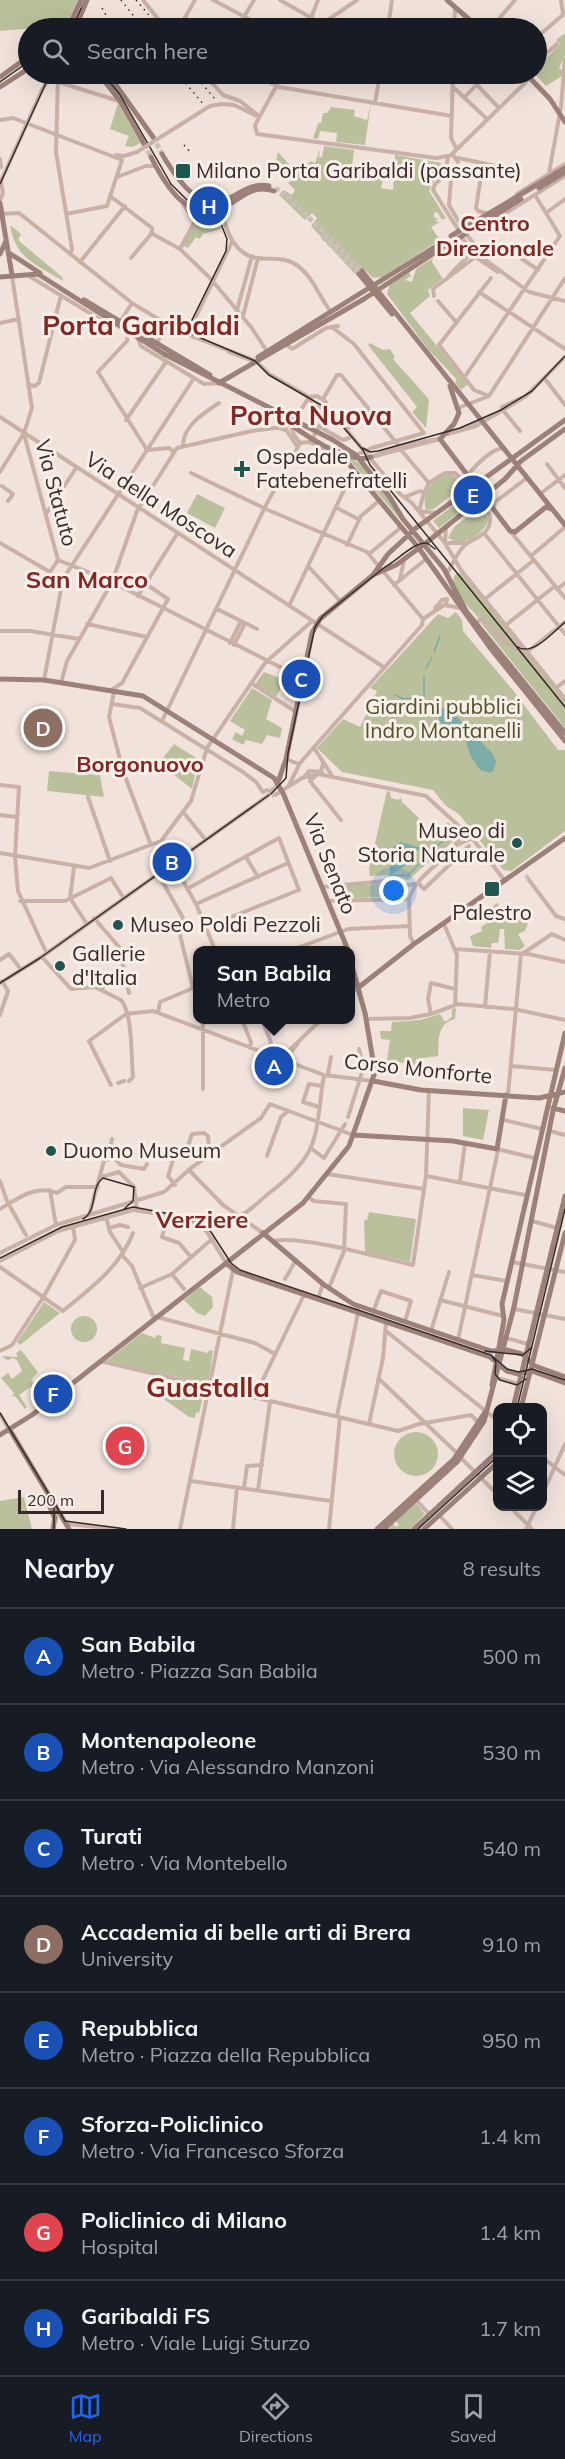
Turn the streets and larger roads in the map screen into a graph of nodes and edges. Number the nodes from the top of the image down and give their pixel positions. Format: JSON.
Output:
{"nodes":[{"id":1,"x":87,"y":0,"type":"edge"},
{"id":2,"x":143,"y":0,"type":"edge"},
{"id":3,"x":195,"y":0,"type":"edge"},
{"id":4,"x":213,"y":0,"type":"edge"},
{"id":5,"x":254,"y":0,"type":"edge"},
{"id":6,"x":280,"y":0,"type":"edge"},
{"id":7,"x":318,"y":0,"type":"edge"},
{"id":8,"x":357,"y":0,"type":"edge"},
{"id":9,"x":392,"y":0,"type":"edge"},
{"id":10,"x":447,"y":0,"type":"edge"},
{"id":11,"x":456,"y":0,"type":"edge"},
{"id":12,"x":516,"y":0,"type":"edge"},
{"id":13,"x":561,"y":0,"type":"edge"},
{"id":14,"x":82,"y":3,"type":"edge"},
{"id":15,"x":455,"y":7,"type":"junction"},
{"id":16,"x":564,"y":11,"type":"edge"},
{"id":17,"x":311,"y":16,"type":"junction"},
{"id":18,"x":244,"y":17,"type":"joint"},
{"id":19,"x":74,"y":18,"type":"edge"},
{"id":20,"x":78,"y":18,"type":"edge"},
{"id":21,"x":157,"y":18,"type":"edge"},
{"id":22,"x":185,"y":18,"type":"edge"},
{"id":23,"x":314,"y":18,"type":"edge"},
{"id":24,"x":331,"y":18,"type":"edge"},
{"id":25,"x":389,"y":18,"type":"edge"},
{"id":26,"x":454,"y":18,"type":"edge"},
{"id":27,"x":467,"y":18,"type":"edge"},
{"id":28,"x":500,"y":18,"type":"edge"},
{"id":29,"x":547,"y":28,"type":"edge"},
{"id":30,"x":557,"y":44,"type":"dead end"},
{"id":31,"x":547,"y":54,"type":"edge"},
{"id":32,"x":565,"y":59,"type":"edge"},
{"id":33,"x":18,"y":67,"type":"edge"},
{"id":34,"x":13,"y":71,"type":"junction"},
{"id":35,"x":0,"y":77,"type":"edge"},
{"id":36,"x":18,"y":77,"type":"joint"},
{"id":37,"x":48,"y":84,"type":"edge"},
{"id":38,"x":58,"y":84,"type":"edge"},
{"id":39,"x":64,"y":84,"type":"edge"},
{"id":40,"x":107,"y":84,"type":"edge"},
{"id":41,"x":115,"y":84,"type":"edge"},
{"id":42,"x":212,"y":84,"type":"edge"},
{"id":43,"x":272,"y":84,"type":"edge"},
{"id":44,"x":378,"y":84,"type":"edge"},
{"id":45,"x":477,"y":84,"type":"joint"},
{"id":46,"x":521,"y":84,"type":"edge"},
{"id":47,"x":536,"y":84,"type":"edge"},
{"id":48,"x":276,"y":86,"type":"junction"},
{"id":49,"x":453,"y":86,"type":"joint"},
{"id":50,"x":0,"y":87,"type":"edge"},
{"id":51,"x":111,"y":89,"type":"junction"},
{"id":52,"x":105,"y":97,"type":"junction"},
{"id":53,"x":464,"y":98,"type":"junction"},
{"id":54,"x":120,"y":100,"type":"junction"},
{"id":55,"x":375,"y":103,"type":"junction"},
{"id":56,"x":499,"y":108,"type":"junction"},
{"id":57,"x":559,"y":113,"type":"junction"},
{"id":58,"x":452,"y":116,"type":"junction"},
{"id":59,"x":259,"y":117,"type":"junction"},
{"id":60,"x":487,"y":119,"type":"junction"},
{"id":61,"x":0,"y":120,"type":"edge"},
{"id":62,"x":565,"y":122,"type":"edge"},
{"id":63,"x":27,"y":123,"type":"junction"},
{"id":64,"x":557,"y":126,"type":"junction"},
{"id":65,"x":56,"y":134,"type":"junction"},
{"id":66,"x":153,"y":137,"type":"tunnel mouth"},
{"id":67,"x":144,"y":144,"type":"tunnel mouth"},
{"id":68,"x":461,"y":144,"type":"junction"},
{"id":69,"x":456,"y":148,"type":"junction"},
{"id":70,"x":103,"y":152,"type":"junction"},
{"id":71,"x":162,"y":154,"type":"tunnel mouth"},
{"id":72,"x":151,"y":157,"type":"joint"},
{"id":73,"x":454,"y":158,"type":"junction"},
{"id":74,"x":0,"y":159,"type":"edge"},
{"id":75,"x":447,"y":163,"type":"junction"},
{"id":76,"x":483,"y":164,"type":"junction"},
{"id":77,"x":146,"y":166,"type":"junction"},
{"id":78,"x":452,"y":166,"type":"junction"},
{"id":79,"x":496,"y":166,"type":"dead end"},
{"id":80,"x":565,"y":166,"type":"edge"},
{"id":81,"x":156,"y":167,"type":"junction"},
{"id":82,"x":2,"y":168,"type":"edge"},
{"id":83,"x":549,"y":173,"type":"junction"},
{"id":84,"x":565,"y":174,"type":"edge"},
{"id":85,"x":117,"y":177,"type":"junction"},
{"id":86,"x":0,"y":182,"type":"edge"},
{"id":87,"x":535,"y":195,"type":"junction"},
{"id":88,"x":110,"y":196,"type":"junction"},
{"id":89,"x":565,"y":200,"type":"edge"},
{"id":90,"x":0,"y":201,"type":"edge"},
{"id":91,"x":223,"y":201,"type":"junction"},
{"id":92,"x":181,"y":202,"type":"junction"},
{"id":93,"x":124,"y":206,"type":"junction"},
{"id":94,"x":222,"y":208,"type":"junction"},
{"id":95,"x":546,"y":213,"type":"junction"},
{"id":96,"x":1,"y":214,"type":"edge"},
{"id":97,"x":66,"y":214,"type":"junction"},
{"id":98,"x":490,"y":217,"type":"junction"},
{"id":99,"x":462,"y":232,"type":"junction"},
{"id":100,"x":151,"y":234,"type":"junction"},
{"id":101,"x":452,"y":239,"type":"dead end"},
{"id":102,"x":6,"y":240,"type":"junction"},
{"id":103,"x":232,"y":242,"type":"junction"},
{"id":104,"x":444,"y":244,"type":"dead end"},
{"id":105,"x":475,"y":246,"type":"junction"},
{"id":106,"x":180,"y":249,"type":"junction"},
{"id":107,"x":9,"y":253,"type":"junction"},
{"id":108,"x":0,"y":254,"type":"edge"},
{"id":109,"x":70,"y":254,"type":"junction"},
{"id":110,"x":252,"y":256,"type":"junction"},
{"id":111,"x":473,"y":256,"type":"junction"},
{"id":112,"x":518,"y":256,"type":"dead end"},
{"id":113,"x":131,"y":258,"type":"dead end"},
{"id":114,"x":258,"y":258,"type":"junction"},
{"id":115,"x":488,"y":261,"type":"junction"},
{"id":116,"x":80,"y":263,"type":"junction"},
{"id":117,"x":495,"y":268,"type":"junction"},
{"id":118,"x":538,"y":270,"type":"junction"},
{"id":119,"x":360,"y":273,"type":"junction"},
{"id":120,"x":26,"y":274,"type":"junction"},
{"id":121,"x":12,"y":275,"type":"junction"},
{"id":122,"x":0,"y":277,"type":"edge"},
{"id":123,"x":367,"y":277,"type":"junction"},
{"id":124,"x":491,"y":278,"type":"dead end"},
{"id":125,"x":565,"y":278,"type":"edge"},
{"id":126,"x":387,"y":280,"type":"junction"},
{"id":127,"x":212,"y":282,"type":"junction"},
{"id":128,"x":374,"y":289,"type":"junction"},
{"id":129,"x":525,"y":290,"type":"junction"},
{"id":130,"x":479,"y":292,"type":"junction"},
{"id":131,"x":61,"y":295,"type":"junction"},
{"id":132,"x":434,"y":296,"type":"dead end"},
{"id":133,"x":362,"y":297,"type":"junction"},
{"id":134,"x":552,"y":299,"type":"junction"},
{"id":135,"x":438,"y":301,"type":"dead end"},
{"id":136,"x":565,"y":301,"type":"edge"},
{"id":137,"x":384,"y":302,"type":"junction"},
{"id":138,"x":132,"y":303,"type":"junction"},
{"id":139,"x":245,"y":308,"type":"junction"},
{"id":140,"x":238,"y":309,"type":"junction"},
{"id":141,"x":340,"y":312,"type":"junction"},
{"id":142,"x":331,"y":313,"type":"junction"},
{"id":143,"x":510,"y":313,"type":"junction"},
{"id":144,"x":243,"y":317,"type":"junction"},
{"id":145,"x":19,"y":319,"type":"junction"},
{"id":146,"x":456,"y":322,"type":"junction"},
{"id":147,"x":0,"y":323,"type":"edge"},
{"id":148,"x":168,"y":323,"type":"junction"},
{"id":149,"x":118,"y":324,"type":"junction"},
{"id":150,"x":339,"y":327,"type":"junction"},
{"id":151,"x":333,"y":328,"type":"junction"},
{"id":152,"x":533,"y":328,"type":"junction"},
{"id":153,"x":189,"y":332,"type":"junction"},
{"id":154,"x":128,"y":333,"type":"junction"},
{"id":155,"x":340,"y":333,"type":"junction"},
{"id":156,"x":138,"y":339,"type":"junction"},
{"id":157,"x":156,"y":345,"type":"junction"},
{"id":158,"x":287,"y":345,"type":"junction"},
{"id":159,"x":220,"y":346,"type":"junction"},
{"id":160,"x":565,"y":349,"type":"edge"},
{"id":161,"x":161,"y":350,"type":"junction"},
{"id":162,"x":268,"y":351,"type":"junction"},
{"id":163,"x":565,"y":357,"type":"edge"},
{"id":164,"x":242,"y":358,"type":"junction"},
{"id":165,"x":256,"y":361,"type":"junction"},
{"id":166,"x":166,"y":362,"type":"junction"},
{"id":167,"x":244,"y":367,"type":"junction"},
{"id":168,"x":194,"y":370,"type":"junction"},
{"id":169,"x":231,"y":376,"type":"junction"},
{"id":170,"x":445,"y":377,"type":"junction"},
{"id":171,"x":194,"y":378,"type":"junction"},
{"id":172,"x":464,"y":378,"type":"junction"},
{"id":173,"x":545,"y":380,"type":"junction"},
{"id":174,"x":200,"y":382,"type":"junction"},
{"id":175,"x":220,"y":382,"type":"junction"},
{"id":176,"x":30,"y":384,"type":"junction"},
{"id":177,"x":234,"y":389,"type":"junction"},
{"id":178,"x":489,"y":395,"type":"junction"},
{"id":179,"x":309,"y":397,"type":"junction"},
{"id":180,"x":323,"y":399,"type":"junction"},
{"id":181,"x":219,"y":403,"type":"dead end"},
{"id":182,"x":467,"y":404,"type":"junction"},
{"id":183,"x":565,"y":405,"type":"edge"},
{"id":184,"x":458,"y":408,"type":"junction"},
{"id":185,"x":329,"y":409,"type":"junction"},
{"id":186,"x":370,"y":410,"type":"junction"},
{"id":187,"x":502,"y":411,"type":"junction"},
{"id":188,"x":0,"y":417,"type":"edge"},
{"id":189,"x":282,"y":417,"type":"junction"},
{"id":190,"x":126,"y":420,"type":"junction"},
{"id":191,"x":565,"y":420,"type":"edge"},
{"id":192,"x":482,"y":422,"type":"junction"},
{"id":193,"x":293,"y":424,"type":"junction"},
{"id":194,"x":282,"y":427,"type":"junction"},
{"id":195,"x":565,"y":429,"type":"edge"},
{"id":196,"x":318,"y":430,"type":"junction"},
{"id":197,"x":348,"y":430,"type":"junction"},
{"id":198,"x":519,"y":431,"type":"dead end"},
{"id":199,"x":24,"y":433,"type":"junction"},
{"id":200,"x":422,"y":434,"type":"junction"},
{"id":201,"x":349,"y":438,"type":"junction"},
{"id":202,"x":440,"y":439,"type":"junction"},
{"id":203,"x":310,"y":441,"type":"junction"},
{"id":204,"x":423,"y":441,"type":"junction"},
{"id":205,"x":395,"y":442,"type":"junction"},
{"id":206,"x":298,"y":444,"type":"junction"},
{"id":207,"x":183,"y":445,"type":"junction"},
{"id":208,"x":344,"y":446,"type":"junction"},
{"id":209,"x":400,"y":448,"type":"junction"},
{"id":210,"x":504,"y":449,"type":"junction"},
{"id":211,"x":147,"y":450,"type":"junction"},
{"id":212,"x":365,"y":451,"type":"junction"},
{"id":213,"x":174,"y":452,"type":"junction"},
{"id":214,"x":339,"y":452,"type":"junction"},
{"id":215,"x":358,"y":457,"type":"junction"},
{"id":216,"x":370,"y":457,"type":"junction"},
{"id":217,"x":511,"y":458,"type":"junction"},
{"id":218,"x":547,"y":464,"type":"dead end"},
{"id":219,"x":517,"y":465,"type":"junction"},
{"id":220,"x":76,"y":468,"type":"junction"},
{"id":221,"x":354,"y":469,"type":"junction"},
{"id":222,"x":0,"y":472,"type":"edge"},
{"id":223,"x":191,"y":473,"type":"dead end"},
{"id":224,"x":565,"y":475,"type":"edge"},
{"id":225,"x":469,"y":478,"type":"junction"},
{"id":226,"x":527,"y":478,"type":"junction"},
{"id":227,"x":559,"y":480,"type":"junction"},
{"id":228,"x":429,"y":483,"type":"junction"},
{"id":229,"x":2,"y":486,"type":"dead end"},
{"id":230,"x":472,"y":487,"type":"junction"},
{"id":231,"x":565,"y":488,"type":"edge"},
{"id":232,"x":424,"y":492,"type":"junction"},
{"id":233,"x":118,"y":495,"type":"junction"},
{"id":234,"x":481,"y":496,"type":"junction"},
{"id":235,"x":542,"y":497,"type":"junction"},
{"id":236,"x":404,"y":498,"type":"junction"},
{"id":237,"x":380,"y":500,"type":"junction"},
{"id":238,"x":8,"y":501,"type":"dead end"},
{"id":239,"x":546,"y":507,"type":"junction"},
{"id":240,"x":265,"y":508,"type":"junction"},
{"id":241,"x":337,"y":508,"type":"junction"},
{"id":242,"x":139,"y":509,"type":"junction"},
{"id":243,"x":493,"y":509,"type":"junction"},
{"id":244,"x":552,"y":510,"type":"junction"},
{"id":245,"x":419,"y":511,"type":"junction"},
{"id":246,"x":440,"y":511,"type":"junction"},
{"id":247,"x":46,"y":514,"type":"junction"},
{"id":248,"x":358,"y":519,"type":"junction"},
{"id":249,"x":405,"y":521,"type":"junction"},
{"id":250,"x":427,"y":521,"type":"junction"},
{"id":251,"x":564,"y":522,"type":"edge"},
{"id":252,"x":399,"y":525,"type":"junction"},
{"id":253,"x":446,"y":526,"type":"junction"},
{"id":254,"x":510,"y":531,"type":"junction"},
{"id":255,"x":437,"y":533,"type":"junction"},
{"id":256,"x":484,"y":533,"type":"junction"},
{"id":257,"x":177,"y":534,"type":"junction"},
{"id":258,"x":323,"y":534,"type":"junction"},
{"id":259,"x":411,"y":534,"type":"junction"},
{"id":260,"x":0,"y":543,"type":"edge"},
{"id":261,"x":445,"y":543,"type":"junction"},
{"id":262,"x":347,"y":544,"type":"junction"},
{"id":263,"x":464,"y":545,"type":"junction"},
{"id":264,"x":421,"y":546,"type":"junction"},
{"id":265,"x":369,"y":554,"type":"junction"},
{"id":266,"x":532,"y":558,"type":"junction"},
{"id":267,"x":404,"y":559,"type":"junction"},
{"id":268,"x":456,"y":559,"type":"junction"},
{"id":269,"x":58,"y":560,"type":"junction"},
{"id":270,"x":426,"y":560,"type":"junction"},
{"id":271,"x":308,"y":566,"type":"junction"},
{"id":272,"x":379,"y":566,"type":"junction"},
{"id":273,"x":71,"y":567,"type":"junction"},
{"id":274,"x":234,"y":571,"type":"junction"},
{"id":275,"x":383,"y":572,"type":"junction"},
{"id":276,"x":516,"y":573,"type":"junction"},
{"id":277,"x":373,"y":575,"type":"junction"},
{"id":278,"x":447,"y":575,"type":"junction"},
{"id":279,"x":400,"y":580,"type":"junction"},
{"id":280,"x":112,"y":582,"type":"junction"},
{"id":281,"x":565,"y":583,"type":"edge"},
{"id":282,"x":146,"y":584,"type":"junction"},
{"id":283,"x":394,"y":585,"type":"junction"},
{"id":284,"x":556,"y":587,"type":"junction"},
{"id":285,"x":450,"y":588,"type":"junction"},
{"id":286,"x":138,"y":596,"type":"junction"},
{"id":287,"x":565,"y":598,"type":"edge"},
{"id":288,"x":485,"y":599,"type":"junction"},
{"id":289,"x":537,"y":599,"type":"junction"},
{"id":290,"x":340,"y":603,"type":"junction"},
{"id":291,"x":288,"y":606,"type":"junction"},
{"id":292,"x":163,"y":608,"type":"junction"},
{"id":293,"x":217,"y":609,"type":"junction"},
{"id":294,"x":460,"y":609,"type":"junction"},
{"id":295,"x":423,"y":619,"type":"junction"},
{"id":296,"x":312,"y":621,"type":"junction"},
{"id":297,"x":244,"y":622,"type":"junction"},
{"id":298,"x":476,"y":622,"type":"junction"},
{"id":299,"x":565,"y":622,"type":"edge"},
{"id":300,"x":87,"y":624,"type":"junction"},
{"id":301,"x":506,"y":625,"type":"junction"},
{"id":302,"x":559,"y":627,"type":"junction"},
{"id":303,"x":257,"y":629,"type":"dead end"},
{"id":304,"x":0,"y":631,"type":"edge"},
{"id":305,"x":207,"y":631,"type":"junction"},
{"id":306,"x":565,"y":634,"type":"edge"},
{"id":307,"x":52,"y":635,"type":"junction"},
{"id":308,"x":147,"y":637,"type":"junction"},
{"id":309,"x":79,"y":639,"type":"junction"},
{"id":310,"x":232,"y":644,"type":"junction"},
{"id":311,"x":527,"y":652,"type":"junction"},
{"id":312,"x":266,"y":661,"type":"junction"},
{"id":313,"x":385,"y":668,"type":"junction"},
{"id":314,"x":517,"y":678,"type":"junction"},
{"id":315,"x":0,"y":679,"type":"edge"},
{"id":316,"x":303,"y":679,"type":"junction"},
{"id":317,"x":44,"y":680,"type":"junction"},
{"id":318,"x":565,"y":681,"type":"edge"},
{"id":319,"x":60,"y":683,"type":"junction"},
{"id":320,"x":251,"y":683,"type":"junction"},
{"id":321,"x":556,"y":688,"type":"junction"},
{"id":322,"x":111,"y":692,"type":"junction"},
{"id":323,"x":565,"y":699,"type":"edge"},
{"id":324,"x":112,"y":704,"type":"junction"},
{"id":325,"x":168,"y":711,"type":"junction"},
{"id":326,"x":296,"y":712,"type":"junction"},
{"id":327,"x":162,"y":722,"type":"junction"},
{"id":328,"x":565,"y":733,"type":"edge"},
{"id":329,"x":213,"y":739,"type":"junction"},
{"id":330,"x":565,"y":741,"type":"edge"},
{"id":331,"x":314,"y":748,"type":"junction"},
{"id":332,"x":206,"y":750,"type":"junction"},
{"id":333,"x":286,"y":759,"type":"junction"},
{"id":334,"x":299,"y":764,"type":"junction"},
{"id":335,"x":323,"y":764,"type":"junction"},
{"id":336,"x":282,"y":770,"type":"junction"},
{"id":337,"x":320,"y":773,"type":"junction"},
{"id":338,"x":331,"y":775,"type":"junction"},
{"id":339,"x":303,"y":777,"type":"junction"},
{"id":340,"x":292,"y":780,"type":"junction"},
{"id":341,"x":277,"y":781,"type":"junction"},
{"id":342,"x":310,"y":782,"type":"junction"},
{"id":343,"x":0,"y":785,"type":"edge"},
{"id":344,"x":288,"y":786,"type":"junction"},
{"id":345,"x":281,"y":791,"type":"junction"},
{"id":346,"x":270,"y":793,"type":"junction"},
{"id":347,"x":88,"y":797,"type":"dead end"},
{"id":348,"x":184,"y":813,"type":"junction"},
{"id":349,"x":0,"y":815,"type":"edge"},
{"id":350,"x":17,"y":817,"type":"junction"},
{"id":351,"x":340,"y":820,"type":"dead end"},
{"id":352,"x":221,"y":827,"type":"junction"},
{"id":353,"x":463,"y":830,"type":"junction"},
{"id":354,"x":472,"y":838,"type":"junction"},
{"id":355,"x":205,"y":839,"type":"junction"},
{"id":356,"x":564,"y":840,"type":"edge"},
{"id":357,"x":151,"y":845,"type":"junction"},
{"id":358,"x":197,"y":845,"type":"junction"},
{"id":359,"x":456,"y":845,"type":"junction"},
{"id":360,"x":469,"y":846,"type":"dead end"},
{"id":361,"x":0,"y":853,"type":"edge"},
{"id":362,"x":448,"y":853,"type":"junction"},
{"id":363,"x":15,"y":857,"type":"junction"},
{"id":364,"x":246,"y":857,"type":"junction"},
{"id":365,"x":110,"y":861,"type":"junction"},
{"id":366,"x":455,"y":861,"type":"junction"},
{"id":367,"x":172,"y":863,"type":"junction"},
{"id":368,"x":288,"y":863,"type":"junction"},
{"id":369,"x":74,"y":867,"type":"junction"},
{"id":370,"x":158,"y":874,"type":"junction"},
{"id":371,"x":258,"y":877,"type":"junction"},
{"id":372,"x":529,"y":880,"type":"tunnel mouth"},
{"id":373,"x":505,"y":882,"type":"junction"},
{"id":374,"x":418,"y":883,"type":"junction"},
{"id":375,"x":410,"y":886,"type":"junction"},
{"id":376,"x":322,"y":887,"type":"junction"},
{"id":377,"x":188,"y":888,"type":"junction"},
{"id":378,"x":123,"y":897,"type":"junction"},
{"id":379,"x":70,"y":898,"type":"junction"},
{"id":380,"x":409,"y":899,"type":"junction"},
{"id":381,"x":20,"y":900,"type":"junction"},
{"id":382,"x":328,"y":901,"type":"junction"},
{"id":383,"x":196,"y":904,"type":"junction"},
{"id":384,"x":94,"y":918,"type":"junction"},
{"id":385,"x":565,"y":919,"type":"edge"},
{"id":386,"x":87,"y":924,"type":"junction"},
{"id":387,"x":444,"y":924,"type":"junction"},
{"id":388,"x":409,"y":926,"type":"junction"},
{"id":389,"x":206,"y":927,"type":"junction"},
{"id":390,"x":340,"y":932,"type":"junction"},
{"id":391,"x":563,"y":938,"type":"edge"},
{"id":392,"x":414,"y":944,"type":"junction"},
{"id":393,"x":213,"y":946,"type":"edge"},
{"id":394,"x":305,"y":946,"type":"edge"},
{"id":395,"x":346,"y":946,"type":"edge"},
{"id":396,"x":455,"y":949,"type":"junction"},
{"id":397,"x":490,"y":951,"type":"junction"},
{"id":398,"x":521,"y":954,"type":"junction"},
{"id":399,"x":44,"y":955,"type":"junction"},
{"id":400,"x":0,"y":960,"type":"edge"},
{"id":401,"x":565,"y":963,"type":"edge"},
{"id":402,"x":20,"y":969,"type":"junction"},
{"id":403,"x":355,"y":973,"type":"edge"},
{"id":404,"x":193,"y":978,"type":"edge"},
{"id":405,"x":127,"y":981,"type":"junction"},
{"id":406,"x":1,"y":982,"type":"edge"},
{"id":407,"x":359,"y":987,"type":"junction"},
{"id":408,"x":101,"y":989,"type":"junction"},
{"id":409,"x":193,"y":989,"type":"edge"},
{"id":410,"x":355,"y":990,"type":"edge"},
{"id":411,"x":455,"y":990,"type":"junction"},
{"id":412,"x":122,"y":1000,"type":"junction"},
{"id":413,"x":455,"y":1005,"type":"junction"},
{"id":414,"x":125,"y":1007,"type":"junction"},
{"id":415,"x":485,"y":1007,"type":"junction"},
{"id":416,"x":135,"y":1012,"type":"junction"},
{"id":417,"x":158,"y":1012,"type":"junction"},
{"id":418,"x":516,"y":1012,"type":"junction"},
{"id":419,"x":126,"y":1014,"type":"junction"},
{"id":420,"x":431,"y":1014,"type":"junction"},
{"id":421,"x":0,"y":1015,"type":"edge"},
{"id":422,"x":366,"y":1019,"type":"junction"},
{"id":423,"x":565,"y":1020,"type":"edge"},
{"id":424,"x":203,"y":1024,"type":"edge"},
{"id":425,"x":245,"y":1024,"type":"edge"},
{"id":426,"x":263,"y":1024,"type":"edge"},
{"id":427,"x":317,"y":1024,"type":"edge"},
{"id":428,"x":203,"y":1029,"type":"junction"},
{"id":429,"x":565,"y":1034,"type":"edge"},
{"id":430,"x":250,"y":1048,"type":"junction"},
{"id":431,"x":359,"y":1049,"type":"dead end"},
{"id":432,"x":267,"y":1054,"type":"junction"},
{"id":433,"x":331,"y":1057,"type":"dead end"},
{"id":434,"x":283,"y":1060,"type":"junction"},
{"id":435,"x":511,"y":1066,"type":"junction"},
{"id":436,"x":565,"y":1069,"type":"edge"},
{"id":437,"x":556,"y":1070,"type":"junction"},
{"id":438,"x":326,"y":1074,"type":"junction"},
{"id":439,"x":361,"y":1079,"type":"junction"},
{"id":440,"x":373,"y":1081,"type":"junction"},
{"id":441,"x":322,"y":1086,"type":"junction"},
{"id":442,"x":203,"y":1089,"type":"dead end"},
{"id":443,"x":429,"y":1090,"type":"junction"},
{"id":444,"x":557,"y":1092,"type":"edge"},
{"id":445,"x":507,"y":1095,"type":"junction"},
{"id":446,"x":539,"y":1098,"type":"junction"},
{"id":447,"x":319,"y":1107,"type":"junction"},
{"id":448,"x":551,"y":1107,"type":"junction"},
{"id":449,"x":565,"y":1111,"type":"edge"},
{"id":450,"x":287,"y":1112,"type":"junction"},
{"id":451,"x":348,"y":1117,"type":"dead end"},
{"id":452,"x":504,"y":1120,"type":"junction"},
{"id":453,"x":345,"y":1124,"type":"dead end"},
{"id":454,"x":318,"y":1126,"type":"junction"},
{"id":455,"x":542,"y":1129,"type":"junction"},
{"id":456,"x":550,"y":1131,"type":"junction"},
{"id":457,"x":340,"y":1134,"type":"junction"},
{"id":458,"x":353,"y":1135,"type":"junction"},
{"id":459,"x":565,"y":1135,"type":"edge"},
{"id":460,"x":112,"y":1139,"type":"dead end"},
{"id":461,"x":427,"y":1139,"type":"junction"},
{"id":462,"x":465,"y":1143,"type":"junction"},
{"id":463,"x":212,"y":1149,"type":"junction"},
{"id":464,"x":312,"y":1149,"type":"junction"},
{"id":465,"x":498,"y":1149,"type":"junction"},
{"id":466,"x":267,"y":1156,"type":"dead end"},
{"id":467,"x":108,"y":1158,"type":"junction"},
{"id":468,"x":534,"y":1158,"type":"junction"},
{"id":469,"x":147,"y":1164,"type":"dead end"},
{"id":470,"x":121,"y":1165,"type":"junction"},
{"id":471,"x":103,"y":1168,"type":"junction"},
{"id":472,"x":189,"y":1170,"type":"junction"},
{"id":473,"x":119,"y":1172,"type":"junction"},
{"id":474,"x":107,"y":1174,"type":"junction"},
{"id":475,"x":327,"y":1174,"type":"junction"},
{"id":476,"x":426,"y":1176,"type":"junction"},
{"id":477,"x":100,"y":1178,"type":"junction"},
{"id":478,"x":0,"y":1181,"type":"edge"},
{"id":479,"x":460,"y":1181,"type":"junction"},
{"id":480,"x":175,"y":1185,"type":"junction"},
{"id":481,"x":98,"y":1187,"type":"junction"},
{"id":482,"x":491,"y":1188,"type":"junction"},
{"id":483,"x":424,"y":1189,"type":"junction"},
{"id":484,"x":50,"y":1190,"type":"junction"},
{"id":485,"x":525,"y":1196,"type":"junction"},
{"id":486,"x":565,"y":1196,"type":"edge"},
{"id":487,"x":308,"y":1197,"type":"junction"},
{"id":488,"x":149,"y":1198,"type":"junction"},
{"id":489,"x":536,"y":1198,"type":"junction"},
{"id":490,"x":94,"y":1200,"type":"junction"},
{"id":491,"x":136,"y":1202,"type":"junction"},
{"id":492,"x":9,"y":1204,"type":"junction"},
{"id":493,"x":0,"y":1209,"type":"edge"},
{"id":494,"x":137,"y":1210,"type":"junction"},
{"id":495,"x":144,"y":1211,"type":"junction"},
{"id":496,"x":99,"y":1212,"type":"junction"},
{"id":497,"x":90,"y":1214,"type":"junction"},
{"id":498,"x":168,"y":1215,"type":"junction"},
{"id":499,"x":239,"y":1216,"type":"junction"},
{"id":500,"x":106,"y":1217,"type":"junction"},
{"id":501,"x":98,"y":1219,"type":"junction"},
{"id":502,"x":532,"y":1221,"type":"junction"},
{"id":503,"x":56,"y":1225,"type":"junction"},
{"id":504,"x":73,"y":1226,"type":"junction"},
{"id":505,"x":128,"y":1227,"type":"dead end"},
{"id":506,"x":109,"y":1228,"type":"junction"},
{"id":507,"x":557,"y":1228,"type":"junction"},
{"id":508,"x":269,"y":1229,"type":"junction"},
{"id":509,"x":134,"y":1233,"type":"dead end"},
{"id":510,"x":263,"y":1233,"type":"junction"},
{"id":511,"x":565,"y":1233,"type":"edge"},
{"id":512,"x":26,"y":1235,"type":"dead end"},
{"id":513,"x":212,"y":1239,"type":"junction"},
{"id":514,"x":274,"y":1241,"type":"junction"},
{"id":515,"x":344,"y":1250,"type":"junction"},
{"id":516,"x":123,"y":1254,"type":"junction"},
{"id":517,"x":1,"y":1257,"type":"edge"},
{"id":518,"x":191,"y":1257,"type":"junction"},
{"id":519,"x":296,"y":1260,"type":"junction"},
{"id":520,"x":511,"y":1262,"type":"junction"},
{"id":521,"x":226,"y":1263,"type":"junction"},
{"id":522,"x":523,"y":1264,"type":"junction"},
{"id":523,"x":0,"y":1267,"type":"edge"},
{"id":524,"x":233,"y":1270,"type":"junction"},
{"id":525,"x":546,"y":1270,"type":"junction"},
{"id":526,"x":449,"y":1272,"type":"dead end"},
{"id":527,"x":555,"y":1272,"type":"junction"},
{"id":528,"x":565,"y":1272,"type":"edge"},
{"id":529,"x":171,"y":1274,"type":"junction"},
{"id":530,"x":472,"y":1275,"type":"junction"},
{"id":531,"x":285,"y":1279,"type":"dead end"},
{"id":532,"x":507,"y":1281,"type":"junction"},
{"id":533,"x":326,"y":1286,"type":"junction"},
{"id":534,"x":140,"y":1288,"type":"junction"},
{"id":535,"x":184,"y":1289,"type":"dead end"},
{"id":536,"x":304,"y":1295,"type":"junction"},
{"id":537,"x":43,"y":1298,"type":"junction"},
{"id":538,"x":318,"y":1299,"type":"junction"},
{"id":539,"x":440,"y":1300,"type":"junction"},
{"id":540,"x":465,"y":1307,"type":"junction"},
{"id":541,"x":502,"y":1308,"type":"junction"},
{"id":542,"x":357,"y":1309,"type":"junction"},
{"id":543,"x":514,"y":1309,"type":"junction"},
{"id":544,"x":373,"y":1311,"type":"junction"},
{"id":545,"x":536,"y":1314,"type":"junction"},
{"id":546,"x":158,"y":1316,"type":"junction"},
{"id":547,"x":504,"y":1317,"type":"junction"},
{"id":548,"x":544,"y":1317,"type":"junction"},
{"id":549,"x":565,"y":1319,"type":"edge"},
{"id":550,"x":386,"y":1322,"type":"junction"},
{"id":551,"x":404,"y":1322,"type":"junction"},
{"id":552,"x":386,"y":1331,"type":"junction"},
{"id":553,"x":431,"y":1331,"type":"junction"},
{"id":554,"x":220,"y":1334,"type":"junction"},
{"id":555,"x":392,"y":1336,"type":"junction"},
{"id":556,"x":503,"y":1337,"type":"junction"},
{"id":557,"x":385,"y":1339,"type":"junction"},
{"id":558,"x":458,"y":1340,"type":"junction"},
{"id":559,"x":528,"y":1344,"type":"junction"},
{"id":560,"x":500,"y":1350,"type":"junction"},
{"id":561,"x":0,"y":1351,"type":"edge"},
{"id":562,"x":275,"y":1354,"type":"junction"},
{"id":563,"x":525,"y":1356,"type":"junction"},
{"id":564,"x":495,"y":1360,"type":"junction"},
{"id":565,"x":100,"y":1361,"type":"junction"},
{"id":566,"x":532,"y":1364,"type":"junction"},
{"id":567,"x":499,"y":1367,"type":"junction"},
{"id":568,"x":531,"y":1371,"type":"junction"},
{"id":569,"x":521,"y":1374,"type":"junction"},
{"id":570,"x":565,"y":1377,"type":"edge"},
{"id":571,"x":379,"y":1379,"type":"junction"},
{"id":572,"x":494,"y":1380,"type":"junction"},
{"id":573,"x":565,"y":1383,"type":"edge"},
{"id":574,"x":519,"y":1384,"type":"junction"},
{"id":575,"x":209,"y":1388,"type":"junction"},
{"id":576,"x":254,"y":1398,"type":"junction"},
{"id":577,"x":270,"y":1402,"type":"junction"},
{"id":578,"x":514,"y":1403,"type":"edge"},
{"id":579,"x":522,"y":1403,"type":"edge"},
{"id":580,"x":486,"y":1412,"type":"junction"},
{"id":581,"x":0,"y":1414,"type":"edge"},
{"id":582,"x":338,"y":1417,"type":"junction"},
{"id":583,"x":493,"y":1418,"type":"edge"},
{"id":584,"x":0,"y":1419,"type":"edge"},
{"id":585,"x":493,"y":1420,"type":"edge"},
{"id":586,"x":481,"y":1422,"type":"junction"},
{"id":587,"x":369,"y":1424,"type":"junction"},
{"id":588,"x":426,"y":1424,"type":"junction"},
{"id":589,"x":9,"y":1430,"type":"junction"},
{"id":590,"x":0,"y":1435,"type":"edge"},
{"id":591,"x":565,"y":1444,"type":"edge"},
{"id":592,"x":458,"y":1456,"type":"junction"},
{"id":593,"x":493,"y":1456,"type":"edge"},
{"id":594,"x":547,"y":1460,"type":"edge"},
{"id":595,"x":261,"y":1465,"type":"junction"},
{"id":596,"x":493,"y":1466,"type":"edge"},
{"id":597,"x":555,"y":1467,"type":"junction"},
{"id":598,"x":475,"y":1473,"type":"junction"},
{"id":599,"x":565,"y":1475,"type":"edge"},
{"id":600,"x":480,"y":1478,"type":"junction"},
{"id":601,"x":191,"y":1481,"type":"junction"},
{"id":602,"x":547,"y":1485,"type":"edge"},
{"id":603,"x":237,"y":1487,"type":"junction"},
{"id":604,"x":244,"y":1488,"type":"junction"},
{"id":605,"x":258,"y":1490,"type":"junction"},
{"id":606,"x":493,"y":1490,"type":"edge"},
{"id":607,"x":414,"y":1497,"type":"junction"},
{"id":608,"x":332,"y":1501,"type":"junction"},
{"id":609,"x":514,"y":1511,"type":"edge"},
{"id":610,"x":535,"y":1511,"type":"edge"},
{"id":611,"x":55,"y":1513,"type":"junction"},
{"id":612,"x":429,"y":1514,"type":"junction"},
{"id":613,"x":439,"y":1515,"type":"junction"},
{"id":614,"x":67,"y":1526,"type":"edge"},
{"id":615,"x":382,"y":1528,"type":"edge"},
{"id":616,"x":529,"y":1528,"type":"edge"},
{"id":617,"x":53,"y":1529,"type":"edge"},
{"id":618,"x":119,"y":1529,"type":"edge"},
{"id":619,"x":180,"y":1529,"type":"edge"},
{"id":620,"x":233,"y":1529,"type":"edge"},
{"id":621,"x":329,"y":1529,"type":"edge"},
{"id":622,"x":414,"y":1529,"type":"edge"},
{"id":623,"x":424,"y":1529,"type":"edge"},
{"id":624,"x":452,"y":1529,"type":"edge"}],
"edges":[{"from":1,"to":14,"type":"street","bridge":true},
{"from":2,"to":21,"type":"street"},
{"from":3,"to":22,"type":"street"},
{"from":4,"to":18,"type":"street"},
{"from":5,"to":18,"type":"street"},
{"from":6,"to":17,"type":"street"},
{"from":7,"to":17,"type":"street"},
{"from":8,"to":24,"type":"street"},
{"from":9,"to":25,"type":"street"},
{"from":10,"to":15,"type":"street"},
{"from":11,"to":15,"type":"street"},
{"from":12,"to":28,"type":"street"},
{"from":13,"to":16,"type":"street"},
{"from":14,"to":19,"type":"street"},
{"from":14,"to":20,"type":"street"},
{"from":15,"to":26,"type":"street"},
{"from":15,"to":27,"type":"street"},
{"from":16,"to":29,"type":"street"},
{"from":17,"to":23,"type":"street"},
{"from":30,"to":31,"type":"street"},
{"from":32,"to":57,"type":"street"},
{"from":33,"to":34,"type":"street"},
{"from":34,"to":35,"type":"street"},
{"from":34,"to":36,"type":"street"},
{"from":36,"to":50,"type":"street"},
{"from":37,"to":63,"type":"street"},
{"from":38,"to":65,"type":"street"},
{"from":39,"to":52,"type":"street"},
{"from":40,"to":51,"type":"street"},
{"from":41,"to":66,"type":"street"},
{"from":42,"to":59,"type":"street"},
{"from":43,"to":48,"type":"street"},
{"from":44,"to":55,"type":"street"},
{"from":45,"to":53,"type":"street"},
{"from":45,"to":56,"type":"street"},
{"from":46,"to":56,"type":"street"},
{"from":47,"to":57,"type":"street"},
{"from":48,"to":55,"type":"street"},
{"from":48,"to":59,"type":"street"},
{"from":49,"to":53,"type":"street"},
{"from":49,"to":58,"type":"street"},
{"from":51,"to":52,"type":"street"},
{"from":51,"to":54,"type":"street"},
{"from":52,"to":54,"type":"street"},
{"from":53,"to":60,"type":"street"},
{"from":54,"to":67,"type":"street"},
{"from":55,"to":58,"type":"street"},
{"from":56,"to":60,"type":"street"},
{"from":57,"to":62,"type":"street"},
{"from":57,"to":64,"type":"street"},
{"from":58,"to":69,"type":"street"},
{"from":59,"to":70,"type":"street","bridge":true},
{"from":59,"to":73,"type":"street"},
{"from":60,"to":68,"type":"street"},
{"from":61,"to":63,"type":"street"},
{"from":62,"to":64,"type":"street"},
{"from":63,"to":65,"type":"street"},
{"from":63,"to":82,"type":"street"},
{"from":64,"to":83,"type":"street"},
{"from":65,"to":70,"type":"street"},
{"from":65,"to":97,"type":"street"},
{"from":68,"to":69,"type":"street"},
{"from":68,"to":73,"type":"street"},
{"from":69,"to":73,"type":"street"},
{"from":70,"to":85,"type":"street"},
{"from":71,"to":91,"type":"street"},
{"from":72,"to":77,"type":"street"},
{"from":72,"to":81,"type":"street"},
{"from":73,"to":75,"type":"street"},
{"from":73,"to":76,"type":"street"},
{"from":73,"to":78,"type":"street"},
{"from":74,"to":82,"type":"street"},
{"from":75,"to":78,"type":"street"},
{"from":75,"to":99,"type":"street"},
{"from":76,"to":79,"type":"street"},
{"from":76,"to":98,"type":"street"},
{"from":77,"to":81,"type":"street"},
{"from":77,"to":85,"type":"street"},
{"from":78,"to":99,"type":"street"},
{"from":80,"to":83,"type":"street"},
{"from":80,"to":98,"type":"street"},
{"from":81,"to":92,"type":"street"},
{"from":82,"to":86,"type":"street"},
{"from":83,"to":98,"type":"street"},
{"from":84,"to":87,"type":"street"},
{"from":84,"to":98,"type":"street"},
{"from":85,"to":88,"type":"street"},
{"from":86,"to":90,"type":"street"},
{"from":87,"to":95,"type":"street"},
{"from":87,"to":98,"type":"street"},
{"from":88,"to":93,"type":"street"},
{"from":88,"to":97,"type":"street"},
{"from":89,"to":95,"type":"street"},
{"from":90,"to":96,"type":"street"},
{"from":91,"to":94,"type":"street"},
{"from":91,"to":94,"type":"street"},
{"from":92,"to":94,"type":"street"},
{"from":92,"to":106,"type":"street"},
{"from":93,"to":100,"type":"street"},
{"from":93,"to":116,"type":"street"},
{"from":94,"to":103,"type":"street"},
{"from":95,"to":118,"type":"street"},
{"from":96,"to":102,"type":"street"},
{"from":96,"to":109,"type":"street"},
{"from":97,"to":109,"type":"street"},
{"from":98,"to":99,"type":"street"},
{"from":99,"to":101,"type":"street"},
{"from":99,"to":105,"type":"street"},
{"from":99,"to":111,"type":"street"},
{"from":100,"to":106,"type":"street"},
{"from":100,"to":113,"type":"street"},
{"from":102,"to":107,"type":"street"},
{"from":102,"to":108,"type":"street"},
{"from":103,"to":110,"type":"street"},
{"from":103,"to":127,"type":"street"},
{"from":104,"to":126,"type":"street"},
{"from":105,"to":111,"type":"street"},
{"from":105,"to":115,"type":"street"},
{"from":106,"to":127,"type":"street"},
{"from":107,"to":108,"type":"street"},
{"from":107,"to":121,"type":"street"},
{"from":107,"to":149,"type":"street"},
{"from":109,"to":116,"type":"street"},
{"from":110,"to":114,"type":"street"},
{"from":110,"to":140,"type":"street"},
{"from":111,"to":115,"type":"street"},
{"from":111,"to":117,"type":"street"},
{"from":111,"to":132,"type":"street"},
{"from":112,"to":118,"type":"street"},
{"from":114,"to":139,"type":"street"},
{"from":114,"to":142,"type":"street"},
{"from":115,"to":117,"type":"street"},
{"from":116,"to":138,"type":"street"},
{"from":117,"to":129,"type":"street"},
{"from":118,"to":129,"type":"street"},
{"from":119,"to":123,"type":"street"},
{"from":119,"to":128,"type":"street"},
{"from":119,"to":133,"type":"street"},
{"from":120,"to":121,"type":"street"},
{"from":120,"to":131,"type":"street"},
{"from":120,"to":149,"type":"street"},
{"from":121,"to":122,"type":"street"},
{"from":121,"to":145,"type":"street"},
{"from":123,"to":126,"type":"street"},
{"from":123,"to":128,"type":"street"},
{"from":124,"to":130,"type":"street"},
{"from":125,"to":134,"type":"street"},
{"from":126,"to":128,"type":"street"},
{"from":126,"to":137,"type":"street"},
{"from":127,"to":140,"type":"street"},
{"from":127,"to":153,"type":"street"},
{"from":128,"to":133,"type":"street"},
{"from":128,"to":137,"type":"street"},
{"from":129,"to":134,"type":"street"},
{"from":129,"to":143,"type":"street"},
{"from":130,"to":143,"type":"street"},
{"from":130,"to":146,"type":"street"},
{"from":131,"to":149,"type":"street"},
{"from":131,"to":176,"type":"street"},
{"from":133,"to":137,"type":"street"},
{"from":133,"to":141,"type":"street"},
{"from":133,"to":142,"type":"street"},
{"from":134,"to":136,"type":"street"},
{"from":134,"to":152,"type":"street"},
{"from":135,"to":146,"type":"street"},
{"from":137,"to":170,"type":"street"},
{"from":138,"to":148,"type":"street"},
{"from":138,"to":149,"type":"street"},
{"from":139,"to":140,"type":"street"},
{"from":139,"to":144,"type":"street"},
{"from":140,"to":144,"type":"street"},
{"from":141,"to":150,"type":"street"},
{"from":141,"to":158,"type":"street"},
{"from":142,"to":162,"type":"street"},
{"from":143,"to":152,"type":"street"},
{"from":143,"to":172,"type":"street"},
{"from":144,"to":162,"type":"street"},
{"from":145,"to":147,"type":"street"},
{"from":145,"to":176,"type":"street"},
{"from":146,"to":172,"type":"street"},
{"from":148,"to":153,"type":"street"},
{"from":148,"to":157,"type":"street"},
{"from":149,"to":154,"type":"street"},
{"from":149,"to":157,"type":"street"},
{"from":150,"to":151,"type":"street"},
{"from":150,"to":155,"type":"street"},
{"from":151,"to":155,"type":"street"},
{"from":151,"to":158,"type":"street"},
{"from":152,"to":160,"type":"street"},
{"from":152,"to":178,"type":"street"},
{"from":153,"to":159,"type":"street"},
{"from":154,"to":156,"type":"street"},
{"from":154,"to":190,"type":"street"},
{"from":155,"to":200,"type":"street"},
{"from":156,"to":161,"type":"street"},
{"from":156,"to":166,"type":"street"},
{"from":157,"to":161,"type":"street"},
{"from":158,"to":165,"type":"street"},
{"from":159,"to":164,"type":"street"},
{"from":159,"to":165,"type":"street"},
{"from":161,"to":168,"type":"street"},
{"from":161,"to":175,"type":"street"},
{"from":162,"to":165,"type":"street"},
{"from":163,"to":173,"type":"street"},
{"from":164,"to":165,"type":"street"},
{"from":164,"to":167,"type":"street"},
{"from":165,"to":167,"type":"street"},
{"from":165,"to":179,"type":"street"},
{"from":166,"to":171,"type":"street"},
{"from":166,"to":190,"type":"street"},
{"from":167,"to":169,"type":"street"},
{"from":168,"to":174,"type":"street"},
{"from":168,"to":175,"type":"street"},
{"from":169,"to":175,"type":"street"},
{"from":169,"to":177,"type":"street"},
{"from":170,"to":182,"type":"street"},
{"from":170,"to":184,"type":"street"},
{"from":171,"to":174,"type":"street"},
{"from":171,"to":211,"type":"street"},
{"from":172,"to":178,"type":"street"},
{"from":173,"to":183,"type":"street"},
{"from":173,"to":187,"type":"street"},
{"from":174,"to":175,"type":"street"},
{"from":175,"to":177,"type":"street"},
{"from":176,"to":199,"type":"street"},
{"from":177,"to":189,"type":"street"},
{"from":178,"to":182,"type":"street"},
{"from":179,"to":180,"type":"street"},
{"from":179,"to":185,"type":"street"},
{"from":179,"to":193,"type":"street"},
{"from":180,"to":185,"type":"street"},
{"from":180,"to":186,"type":"street"},
{"from":181,"to":207,"type":"street"},
{"from":182,"to":184,"type":"street"},
{"from":182,"to":192,"type":"street"},
{"from":184,"to":202,"type":"street"},
{"from":185,"to":196,"type":"street"},
{"from":185,"to":197,"type":"street"},
{"from":186,"to":197,"type":"street"},
{"from":186,"to":205,"type":"street"},
{"from":187,"to":192,"type":"street"},
{"from":187,"to":198,"type":"street"},
{"from":188,"to":199,"type":"street","name":"Via della Moscova"},
{"from":189,"to":193,"type":"street"},
{"from":189,"to":194,"type":"street"},
{"from":190,"to":211,"type":"street"},
{"from":191,"to":217,"type":"street"},
{"from":192,"to":202,"type":"street"},
{"from":192,"to":210,"type":"street"},
{"from":193,"to":194,"type":"street"},
{"from":193,"to":196,"type":"street"},
{"from":193,"to":203,"type":"street"},
{"from":193,"to":206,"type":"street"},
{"from":194,"to":206,"type":"street"},
{"from":194,"to":207,"type":"street"},
{"from":195,"to":219,"type":"street"},
{"from":196,"to":201,"type":"street"},
{"from":196,"to":203,"type":"street"},
{"from":196,"to":208,"type":"street"},
{"from":197,"to":201,"type":"street"},
{"from":197,"to":212,"type":"street"},
{"from":199,"to":220,"type":"street","name":"Via della Moscova"},
{"from":199,"to":222,"type":"street"},
{"from":199,"to":247,"type":"street","name":"Via Statuto"},
{"from":200,"to":204,"type":"street"},
{"from":200,"to":205,"type":"street"},
{"from":201,"to":208,"type":"street"},
{"from":202,"to":204,"type":"street"},
{"from":202,"to":209,"type":"street"},
{"from":202,"to":225,"type":"street"},
{"from":203,"to":206,"type":"street"},
{"from":203,"to":214,"type":"street"},
{"from":204,"to":209,"type":"street"},
{"from":205,"to":209,"type":"street"},
{"from":205,"to":212,"type":"street"},
{"from":206,"to":240,"type":"street"},
{"from":207,"to":213,"type":"street"},
{"from":208,"to":215,"type":"street"},
{"from":209,"to":216,"type":"street"},
{"from":209,"to":228,"type":"street"},
{"from":210,"to":217,"type":"street"},
{"from":210,"to":225,"type":"street"},
{"from":211,"to":213,"type":"street"},
{"from":211,"to":233,"type":"street"},
{"from":212,"to":215,"type":"street"},
{"from":212,"to":216,"type":"street"},
{"from":213,"to":242,"type":"street"},
{"from":214,"to":215,"type":"street"},
{"from":214,"to":221,"type":"street"},
{"from":215,"to":216,"type":"street"},
{"from":215,"to":249,"type":"street"},
{"from":216,"to":236,"type":"street"},
{"from":217,"to":219,"type":"street"},
{"from":217,"to":230,"type":"street"},
{"from":218,"to":227,"type":"street"},
{"from":219,"to":226,"type":"street"},
{"from":219,"to":234,"type":"street"},
{"from":220,"to":233,"type":"street","name":"Via della Moscova"},
{"from":220,"to":247,"type":"street"},
{"from":221,"to":237,"type":"street"},
{"from":221,"to":241,"type":"street"},
{"from":223,"to":240,"type":"street"},
{"from":224,"to":227,"type":"street"},
{"from":225,"to":230,"type":"street"},
{"from":226,"to":235,"type":"street"},
{"from":226,"to":243,"type":"street"},
{"from":227,"to":231,"type":"street"},
{"from":227,"to":235,"type":"street"},
{"from":228,"to":230,"type":"street"},
{"from":228,"to":232,"type":"street"},
{"from":229,"to":238,"type":"street"},
{"from":230,"to":234,"type":"street"},
{"from":230,"to":246,"type":"street"},
{"from":232,"to":236,"type":"street"},
{"from":232,"to":245,"type":"street"},
{"from":233,"to":242,"type":"street","name":"Via della Moscova"},
{"from":233,"to":273,"type":"street"},
{"from":234,"to":243,"type":"street"},
{"from":234,"to":253,"type":"street"},
{"from":234,"to":256,"type":"street"},
{"from":235,"to":239,"type":"street"},
{"from":235,"to":244,"type":"street"},
{"from":236,"to":245,"type":"street"},
{"from":237,"to":248,"type":"street"},
{"from":237,"to":252,"type":"street"},
{"from":239,"to":244,"type":"street"},
{"from":239,"to":254,"type":"street"},
{"from":240,"to":258,"type":"street"},
{"from":240,"to":274,"type":"street"},
{"from":241,"to":248,"type":"street"},
{"from":241,"to":258,"type":"street"},
{"from":242,"to":257,"type":"street","name":"Via della Moscova"},
{"from":242,"to":280,"type":"street"},
{"from":243,"to":254,"type":"street"},
{"from":244,"to":251,"type":"street"},
{"from":245,"to":246,"type":"street"},
{"from":245,"to":250,"type":"street"},
{"from":246,"to":250,"type":"street"},
{"from":247,"to":269,"type":"street","name":"Via Statuto"},
{"from":248,"to":262,"type":"street"},
{"from":249,"to":252,"type":"street"},
{"from":249,"to":259,"type":"street"},
{"from":250,"to":255,"type":"street"},
{"from":250,"to":259,"type":"street"},
{"from":251,"to":266,"type":"street"},
{"from":252,"to":259,"type":"street"},
{"from":252,"to":265,"type":"street"},
{"from":253,"to":255,"type":"street"},
{"from":253,"to":261,"type":"street"},
{"from":254,"to":266,"type":"street"},
{"from":255,"to":261,"type":"street"},
{"from":255,"to":264,"type":"street"},
{"from":256,"to":263,"type":"street"},
{"from":256,"to":276,"type":"street"},
{"from":257,"to":274,"type":"street","name":"Via della Moscova"},
{"from":257,"to":282,"type":"street"},
{"from":258,"to":262,"type":"street"},
{"from":258,"to":271,"type":"street"},
{"from":259,"to":264,"type":"street"},
{"from":259,"to":272,"type":"street"},
{"from":260,"to":269,"type":"street"},
{"from":261,"to":263,"type":"street"},
{"from":261,"to":268,"type":"street"},
{"from":262,"to":265,"type":"street"},
{"from":263,"to":268,"type":"street"},
{"from":264,"to":267,"type":"street"},
{"from":264,"to":270,"type":"street"},
{"from":264,"to":278,"type":"street"},
{"from":265,"to":272,"type":"street"},
{"from":266,"to":276,"type":"street"},
{"from":266,"to":284,"type":"street"},
{"from":267,"to":275,"type":"street"},
{"from":267,"to":279,"type":"street"},
{"from":268,"to":278,"type":"street"},
{"from":268,"to":288,"type":"street"},
{"from":269,"to":273,"type":"street"},
{"from":270,"to":279,"type":"street"},
{"from":270,"to":285,"type":"street"},
{"from":271,"to":290,"type":"street"},
{"from":271,"to":291,"type":"street"},
{"from":272,"to":275,"type":"street"},
{"from":272,"to":277,"type":"street"},
{"from":273,"to":280,"type":"street"},
{"from":273,"to":307,"type":"street"},
{"from":274,"to":291,"type":"street","name":"Via della Moscova"},
{"from":274,"to":293,"type":"street"},
{"from":275,"to":277,"type":"street"},
{"from":275,"to":283,"type":"street"},
{"from":276,"to":288,"type":"street"},
{"from":276,"to":289,"type":"street"},
{"from":277,"to":290,"type":"street"},
{"from":278,"to":285,"type":"street"},
{"from":279,"to":283,"type":"street"},
{"from":280,"to":286,"type":"street"},
{"from":280,"to":300,"type":"street"},
{"from":281,"to":284,"type":"street"},
{"from":282,"to":286,"type":"street"},
{"from":282,"to":292,"type":"street"},
{"from":283,"to":295,"type":"street"},
{"from":284,"to":287,"type":"street"},
{"from":284,"to":289,"type":"street"},
{"from":285,"to":294,"type":"street"},
{"from":285,"to":298,"type":"street"},
{"from":286,"to":292,"type":"street"},
{"from":288,"to":301,"type":"street"},
{"from":289,"to":301,"type":"street"},
{"from":289,"to":302,"type":"street"},
{"from":290,"to":296,"type":"street"},
{"from":291,"to":296,"type":"street","name":"Via della Moscova"},
{"from":292,"to":305,"type":"street"},
{"from":292,"to":308,"type":"street"},
{"from":293,"to":297,"type":"street"},
{"from":293,"to":305,"type":"street"},
{"from":294,"to":295,"type":"street"},
{"from":294,"to":314,"type":"street"},
{"from":295,"to":313,"type":"street"},
{"from":296,"to":312,"type":"street"},
{"from":296,"to":313,"type":"street","name":"Via della Moscova"},
{"from":296,"to":316,"type":"street"},
{"from":297,"to":303,"type":"street"},
{"from":297,"to":310,"type":"street"},
{"from":298,"to":311,"type":"street"},
{"from":298,"to":314,"type":"street"},
{"from":299,"to":302,"type":"street"},
{"from":300,"to":308,"type":"street"},
{"from":300,"to":309,"type":"street"},
{"from":301,"to":311,"type":"street"},
{"from":302,"to":306,"type":"street"},
{"from":302,"to":311,"type":"street"},
{"from":304,"to":307,"type":"street"},
{"from":305,"to":310,"type":"street"},
{"from":305,"to":325,"type":"street"},
{"from":307,"to":309,"type":"street"},
{"from":307,"to":317,"type":"street"},
{"from":308,"to":322,"type":"street"},
{"from":309,"to":319,"type":"street"},
{"from":310,"to":312,"type":"street"},
{"from":311,"to":321,"type":"street"},
{"from":312,"to":316,"type":"street"},
{"from":312,"to":320,"type":"street"},
{"from":313,"to":331,"type":"street"},
{"from":314,"to":328,"type":"street"},
{"from":314,"to":330,"type":"street"},
{"from":315,"to":317,"type":"street"},
{"from":316,"to":326,"type":"street"},
{"from":317,"to":319,"type":"street"},
{"from":318,"to":321,"type":"street"},
{"from":319,"to":322,"type":"street"},
{"from":320,"to":326,"type":"street"},
{"from":320,"to":329,"type":"street"},
{"from":321,"to":323,"type":"street"},
{"from":322,"to":324,"type":"street"},
{"from":322,"to":325,"type":"street"},
{"from":324,"to":327,"type":"street"},
{"from":324,"to":357,"type":"street"},
{"from":325,"to":327,"type":"street"},
{"from":325,"to":329,"type":"street"},
{"from":326,"to":333,"type":"street"},
{"from":327,"to":332,"type":"street"},
{"from":329,"to":332,"type":"street"},
{"from":329,"to":341,"type":"street"},
{"from":331,"to":334,"type":"street"},
{"from":331,"to":335,"type":"street"},
{"from":332,"to":346,"type":"street"},
{"from":332,"to":348,"type":"street"},
{"from":333,"to":334,"type":"street"},
{"from":333,"to":336,"type":"street"},
{"from":334,"to":340,"type":"street"},
{"from":335,"to":337,"type":"street"},
{"from":335,"to":338,"type":"street"},
{"from":336,"to":340,"type":"street"},
{"from":336,"to":341,"type":"street"},
{"from":337,"to":338,"type":"street"},
{"from":337,"to":339,"type":"street"},
{"from":337,"to":342,"type":"street"},
{"from":338,"to":353,"type":"street"},
{"from":339,"to":340,"type":"street"},
{"from":339,"to":342,"type":"street"},
{"from":339,"to":344,"type":"street"},
{"from":340,"to":344,"type":"street"},
{"from":341,"to":345,"type":"street","name":"Via Senato"},
{"from":341,"to":346,"type":"street"},
{"from":342,"to":351,"type":"street"},
{"from":343,"to":350,"type":"street"},
{"from":344,"to":345,"type":"street"},
{"from":345,"to":346,"type":"street"},
{"from":345,"to":376,"type":"street","name":"Via Senato"},
{"from":346,"to":352,"type":"street"},
{"from":347,"to":365,"type":"street"},
{"from":348,"to":355,"type":"street"},
{"from":348,"to":357,"type":"street"},
{"from":349,"to":350,"type":"street"},
{"from":350,"to":363,"type":"street"},
{"from":352,"to":355,"type":"street"},
{"from":352,"to":358,"type":"street"},
{"from":353,"to":354,"type":"street"},
{"from":353,"to":359,"type":"street"},
{"from":354,"to":359,"type":"street"},
{"from":354,"to":373,"type":"street"},
{"from":355,"to":358,"type":"street"},
{"from":356,"to":373,"type":"street"},
{"from":357,"to":365,"type":"street"},
{"from":358,"to":367,"type":"street"},
{"from":359,"to":362,"type":"street"},
{"from":360,"to":366,"type":"street"},
{"from":361,"to":363,"type":"street"},
{"from":362,"to":366,"type":"street"},
{"from":362,"to":374,"type":"street"},
{"from":363,"to":369,"type":"street"},
{"from":363,"to":381,"type":"street"},
{"from":364,"to":368,"type":"street"},
{"from":364,"to":371,"type":"street"},
{"from":364,"to":377,"type":"street"},
{"from":365,"to":369,"type":"street"},
{"from":366,"to":374,"type":"street"},
{"from":367,"to":370,"type":"street"},
{"from":367,"to":377,"type":"street"},
{"from":368,"to":371,"type":"street"},
{"from":368,"to":389,"type":"street"},
{"from":369,"to":379,"type":"street"},
{"from":370,"to":378,"type":"street"},
{"from":370,"to":404,"type":"street"},
{"from":371,"to":383,"type":"street"},
{"from":372,"to":385,"type":"street"},
{"from":373,"to":387,"type":"street"},
{"from":374,"to":375,"type":"street"},
{"from":374,"to":380,"type":"street"},
{"from":375,"to":376,"type":"street"},
{"from":375,"to":380,"type":"street"},
{"from":376,"to":382,"type":"street","name":"Via Senato"},
{"from":377,"to":383,"type":"street"},
{"from":378,"to":379,"type":"street"},
{"from":378,"to":384,"type":"street"},
{"from":379,"to":381,"type":"street"},
{"from":379,"to":386,"type":"street"},
{"from":380,"to":382,"type":"street"},
{"from":380,"to":388,"type":"street"},
{"from":381,"to":399,"type":"street"},
{"from":382,"to":390,"type":"street","name":"Via Senato"},
{"from":383,"to":389,"type":"street"},
{"from":384,"to":386,"type":"street"},
{"from":384,"to":405,"type":"street"},
{"from":386,"to":399,"type":"street"},
{"from":387,"to":392,"type":"street"},
{"from":387,"to":396,"type":"street"},
{"from":388,"to":390,"type":"street"},
{"from":388,"to":392,"type":"street"},
{"from":389,"to":393,"type":"street"},
{"from":390,"to":394,"type":"street"},
{"from":390,"to":395,"type":"street","name":"Via Senato"},
{"from":391,"to":398,"type":"street"},
{"from":392,"to":407,"type":"street"},
{"from":396,"to":397,"type":"street"},
{"from":396,"to":411,"type":"street"},
{"from":397,"to":398,"type":"street"},
{"from":397,"to":415,"type":"street"},
{"from":398,"to":401,"type":"street"},
{"from":398,"to":418,"type":"street"},
{"from":399,"to":402,"type":"street"},
{"from":399,"to":408,"type":"street"},
{"from":400,"to":402,"type":"street"},
{"from":402,"to":406,"type":"street"},
{"from":403,"to":407,"type":"street"},
{"from":405,"to":408,"type":"street"},
{"from":405,"to":412,"type":"street"},
{"from":406,"to":421,"type":"street"},
{"from":407,"to":410,"type":"street"},
{"from":407,"to":422,"type":"street"},
{"from":408,"to":412,"type":"street"},
{"from":409,"to":417,"type":"street"},
{"from":411,"to":413,"type":"street"},
{"from":411,"to":420,"type":"street"},
{"from":412,"to":414,"type":"street"},
{"from":413,"to":415,"type":"street"},
{"from":413,"to":420,"type":"street"},
{"from":414,"to":416,"type":"street"},
{"from":414,"to":419,"type":"street"},
{"from":415,"to":418,"type":"street"},
{"from":416,"to":417,"type":"street"},
{"from":416,"to":419,"type":"street"},
{"from":417,"to":428,"type":"street","name":"Corso Monforte"},
{"from":418,"to":423,"type":"street"},
{"from":418,"to":435,"type":"street"},
{"from":419,"to":419,"type":"street"},
{"from":420,"to":422,"type":"street"},
{"from":422,"to":440,"type":"street"},
{"from":424,"to":428,"type":"street"},
{"from":425,"to":430,"type":"street"},
{"from":426,"to":432,"type":"street"},
{"from":427,"to":434,"type":"street"},
{"from":428,"to":430,"type":"street","name":"Corso Monforte"},
{"from":428,"to":442,"type":"street"},
{"from":429,"to":437,"type":"street"},
{"from":430,"to":432,"type":"street","name":"Corso Monforte"},
{"from":431,"to":439,"type":"street"},
{"from":432,"to":434,"type":"street","name":"Corso Monforte"},
{"from":433,"to":438,"type":"street"},
{"from":434,"to":438,"type":"street","name":"Corso Monforte"},
{"from":435,"to":437,"type":"street"},
{"from":435,"to":445,"type":"street"},
{"from":436,"to":437,"type":"street"},
{"from":436,"to":444,"type":"street"},
{"from":437,"to":444,"type":"street"},
{"from":438,"to":439,"type":"street","name":"Corso Monforte"},
{"from":438,"to":441,"type":"street"},
{"from":439,"to":440,"type":"street","name":"Corso Monforte"},
{"from":439,"to":451,"type":"street"},
{"from":440,"to":443,"type":"street","name":"Corso Monforte"},
{"from":440,"to":458,"type":"street"},
{"from":441,"to":447,"type":"street"},
{"from":441,"to":447,"type":"street"},
{"from":443,"to":445,"type":"street","name":"Corso Monforte"},
{"from":443,"to":461,"type":"street"},
{"from":444,"to":446,"type":"street","name":"Corso Monforte"},
{"from":444,"to":448,"type":"street"},
{"from":445,"to":446,"type":"street","name":"Corso Monforte"},
{"from":445,"to":452,"type":"street"},
{"from":446,"to":448,"type":"street","name":"Corso Monforte"},
{"from":447,"to":454,"type":"street"},
{"from":448,"to":449,"type":"street","name":"Corso Monforte"},
{"from":448,"to":455,"type":"street"},
{"from":448,"to":456,"type":"street"},
{"from":450,"to":454,"type":"street"},
{"from":450,"to":463,"type":"street"},
{"from":450,"to":466,"type":"street"},
{"from":452,"to":455,"type":"street"},
{"from":452,"to":465,"type":"street"},
{"from":453,"to":457,"type":"street"},
{"from":454,"to":457,"type":"street"},
{"from":454,"to":464,"type":"street"},
{"from":455,"to":468,"type":"street"},
{"from":456,"to":459,"type":"street"},
{"from":456,"to":489,"type":"street"},
{"from":457,"to":458,"type":"street"},
{"from":457,"to":464,"type":"street"},
{"from":458,"to":461,"type":"street"},
{"from":458,"to":475,"type":"street"},
{"from":460,"to":467,"type":"street"},
{"from":461,"to":462,"type":"street"},
{"from":461,"to":476,"type":"street"},
{"from":462,"to":465,"type":"street"},
{"from":462,"to":479,"type":"street"},
{"from":463,"to":472,"type":"street"},
{"from":463,"to":480,"type":"street"},
{"from":464,"to":499,"type":"street"},
{"from":465,"to":468,"type":"street"},
{"from":465,"to":482,"type":"street"},
{"from":467,"to":470,"type":"street"},
{"from":467,"to":471,"type":"street"},
{"from":468,"to":485,"type":"street"},
{"from":469,"to":470,"type":"street"},
{"from":470,"to":473,"type":"street"},
{"from":471,"to":474,"type":"street"},
{"from":471,"to":477,"type":"street"},
{"from":472,"to":480,"type":"street"},
{"from":472,"to":499,"type":"street"},
{"from":473,"to":474,"type":"street"},
{"from":473,"to":491,"type":"street"},
{"from":474,"to":477,"type":"street"},
{"from":475,"to":483,"type":"street"},
{"from":475,"to":487,"type":"street"},
{"from":476,"to":479,"type":"street"},
{"from":476,"to":483,"type":"street"},
{"from":477,"to":481,"type":"street"},
{"from":478,"to":492,"type":"street"},
{"from":479,"to":482,"type":"street"},
{"from":480,"to":488,"type":"street"},
{"from":481,"to":484,"type":"street"},
{"from":481,"to":490,"type":"street"},
{"from":482,"to":485,"type":"street"},
{"from":482,"to":530,"type":"street"},
{"from":483,"to":515,"type":"street"},
{"from":484,"to":492,"type":"street"},
{"from":484,"to":503,"type":"street"},
{"from":485,"to":489,"type":"street"},
{"from":485,"to":520,"type":"street"},
{"from":486,"to":507,"type":"street"},
{"from":487,"to":508,"type":"street"},
{"from":487,"to":515,"type":"street"},
{"from":488,"to":491,"type":"street"},
{"from":488,"to":495,"type":"street"},
{"from":489,"to":502,"type":"street"},
{"from":490,"to":496,"type":"street"},
{"from":490,"to":497,"type":"street"},
{"from":491,"to":494,"type":"street"},
{"from":491,"to":496,"type":"street"},
{"from":492,"to":493,"type":"street"},
{"from":492,"to":512,"type":"street"},
{"from":494,"to":495,"type":"street"},
{"from":494,"to":500,"type":"street"},
{"from":495,"to":498,"type":"street"},
{"from":496,"to":497,"type":"street"},
{"from":497,"to":501,"type":"street"},
{"from":497,"to":503,"type":"street"},
{"from":498,"to":513,"type":"street"},
{"from":498,"to":518,"type":"street"},
{"from":499,"to":510,"type":"street"},
{"from":500,"to":501,"type":"street"},
{"from":500,"to":506,"type":"street"},
{"from":501,"to":504,"type":"street"},
{"from":502,"to":507,"type":"street"},
{"from":502,"to":522,"type":"street"},
{"from":503,"to":517,"type":"street"},
{"from":504,"to":517,"type":"street"},
{"from":504,"to":537,"type":"street"},
{"from":505,"to":506,"type":"street"},
{"from":506,"to":516,"type":"street"},
{"from":507,"to":525,"type":"street"},
{"from":508,"to":510,"type":"street"},
{"from":508,"to":514,"type":"street"},
{"from":509,"to":516,"type":"street"},
{"from":510,"to":514,"type":"street"},
{"from":510,"to":521,"type":"street"},
{"from":511,"to":527,"type":"street"},
{"from":513,"to":518,"type":"street"},
{"from":513,"to":521,"type":"street"},
{"from":514,"to":515,"type":"street"},
{"from":514,"to":519,"type":"street"},
{"from":515,"to":533,"type":"street"},
{"from":516,"to":534,"type":"street"},
{"from":516,"to":537,"type":"street"},
{"from":518,"to":529,"type":"street"},
{"from":519,"to":531,"type":"street"},
{"from":519,"to":533,"type":"street"},
{"from":520,"to":522,"type":"street"},
{"from":520,"to":532,"type":"street"},
{"from":521,"to":524,"type":"street"},
{"from":521,"to":546,"type":"street"},
{"from":522,"to":525,"type":"street"},
{"from":522,"to":543,"type":"street"},
{"from":523,"to":537,"type":"street"},
{"from":524,"to":536,"type":"street"},
{"from":524,"to":554,"type":"street"},
{"from":525,"to":527,"type":"street"},
{"from":525,"to":545,"type":"street"},
{"from":526,"to":539,"type":"street"},
{"from":527,"to":528,"type":"street"},
{"from":527,"to":548,"type":"street"},
{"from":529,"to":534,"type":"street"},
{"from":529,"to":535,"type":"street"},
{"from":530,"to":532,"type":"street"},
{"from":530,"to":540,"type":"street"},
{"from":532,"to":541,"type":"street"},
{"from":533,"to":538,"type":"street"},
{"from":533,"to":542,"type":"street"},
{"from":534,"to":546,"type":"street"},
{"from":536,"to":538,"type":"street"},
{"from":536,"to":562,"type":"street"},
{"from":537,"to":561,"type":"street"},
{"from":538,"to":542,"type":"street"},
{"from":539,"to":540,"type":"street"},
{"from":539,"to":553,"type":"street"},
{"from":540,"to":547,"type":"street"},
{"from":540,"to":558,"type":"street"},
{"from":541,"to":543,"type":"street"},
{"from":541,"to":547,"type":"street"},
{"from":542,"to":544,"type":"street"},
{"from":542,"to":550,"type":"street"},
{"from":542,"to":582,"type":"street"},
{"from":543,"to":545,"type":"street"},
{"from":543,"to":556,"type":"street"},
{"from":544,"to":551,"type":"street"},
{"from":544,"to":551,"type":"street"},
{"from":545,"to":548,"type":"street"},
{"from":545,"to":559,"type":"street"},
{"from":546,"to":554,"type":"street"},
{"from":546,"to":565,"type":"street"},
{"from":547,"to":556,"type":"street"},
{"from":548,"to":549,"type":"street"},
{"from":548,"to":566,"type":"street"},
{"from":550,"to":552,"type":"street"},
{"from":550,"to":564,"type":"street"},
{"from":551,"to":553,"type":"street"},
{"from":552,"to":555,"type":"street"},
{"from":552,"to":557,"type":"street"},
{"from":553,"to":558,"type":"street"},
{"from":554,"to":562,"type":"street"},
{"from":554,"to":575,"type":"street"},
{"from":555,"to":557,"type":"street"},
{"from":555,"to":580,"type":"street"},
{"from":556,"to":559,"type":"street"},
{"from":556,"to":560,"type":"street"},
{"from":557,"to":571,"type":"street"},
{"from":558,"to":560,"type":"street"},
{"from":559,"to":563,"type":"street"},
{"from":560,"to":563,"type":"street"},
{"from":560,"to":564,"type":"street"},
{"from":560,"to":567,"type":"street"},
{"from":562,"to":576,"type":"street"},
{"from":563,"to":566,"type":"street"},
{"from":563,"to":569,"type":"street"},
{"from":564,"to":567,"type":"street"},
{"from":564,"to":572,"type":"street"},
{"from":565,"to":575,"type":"street"},
{"from":565,"to":589,"type":"street"},
{"from":566,"to":568,"type":"street"},
{"from":566,"to":570,"type":"street"},
{"from":567,"to":569,"type":"street"},
{"from":567,"to":572,"type":"street"},
{"from":568,"to":569,"type":"street"},
{"from":568,"to":573,"type":"street"},
{"from":568,"to":579,"type":"street"},
{"from":569,"to":574,"type":"street"},
{"from":571,"to":587,"type":"street"},
{"from":571,"to":588,"type":"street"},
{"from":572,"to":574,"type":"street"},
{"from":572,"to":580,"type":"street"},
{"from":574,"to":578,"type":"street"},
{"from":575,"to":576,"type":"street"},
{"from":575,"to":601,"type":"street"},
{"from":576,"to":577,"type":"street"},
{"from":577,"to":582,"type":"street"},
{"from":577,"to":595,"type":"street"},
{"from":580,"to":583,"type":"street"},
{"from":580,"to":586,"type":"street"},
{"from":581,"to":589,"type":"street"},
{"from":582,"to":587,"type":"street"},
{"from":582,"to":608,"type":"street"},
{"from":584,"to":589,"type":"street"},
{"from":585,"to":586,"type":"street"},
{"from":586,"to":588,"type":"street"},
{"from":586,"to":592,"type":"street"},
{"from":587,"to":588,"type":"street"},
{"from":588,"to":592,"type":"street"},
{"from":589,"to":590,"type":"street"},
{"from":589,"to":611,"type":"street"},
{"from":591,"to":597,"type":"street"},
{"from":592,"to":598,"type":"street"},
{"from":592,"to":607,"type":"street"},
{"from":593,"to":598,"type":"street"},
{"from":594,"to":597,"type":"street"},
{"from":595,"to":604,"type":"street"},
{"from":595,"to":605,"type":"street"},
{"from":596,"to":600,"type":"street"},
{"from":597,"to":599,"type":"street"},
{"from":597,"to":602,"type":"street"},
{"from":598,"to":600,"type":"street"},
{"from":598,"to":612,"type":"street"},
{"from":600,"to":606,"type":"street"},
{"from":600,"to":613,"type":"street"},
{"from":601,"to":603,"type":"street"},
{"from":601,"to":619,"type":"street"},
{"from":603,"to":604,"type":"street"},
{"from":603,"to":620,"type":"street"},
{"from":604,"to":605,"type":"street"},
{"from":605,"to":608,"type":"street"},
{"from":607,"to":612,"type":"street"},
{"from":607,"to":615,"type":"street"},
{"from":608,"to":621,"type":"street"},
{"from":609,"to":616,"type":"street"},
{"from":610,"to":616,"type":"street"},
{"from":611,"to":614,"type":"street"},
{"from":611,"to":617,"type":"street"},
{"from":612,"to":622,"type":"street"},
{"from":613,"to":623,"type":"street"},
{"from":613,"to":624,"type":"street"},
{"from":614,"to":618,"type":"street"}]}
